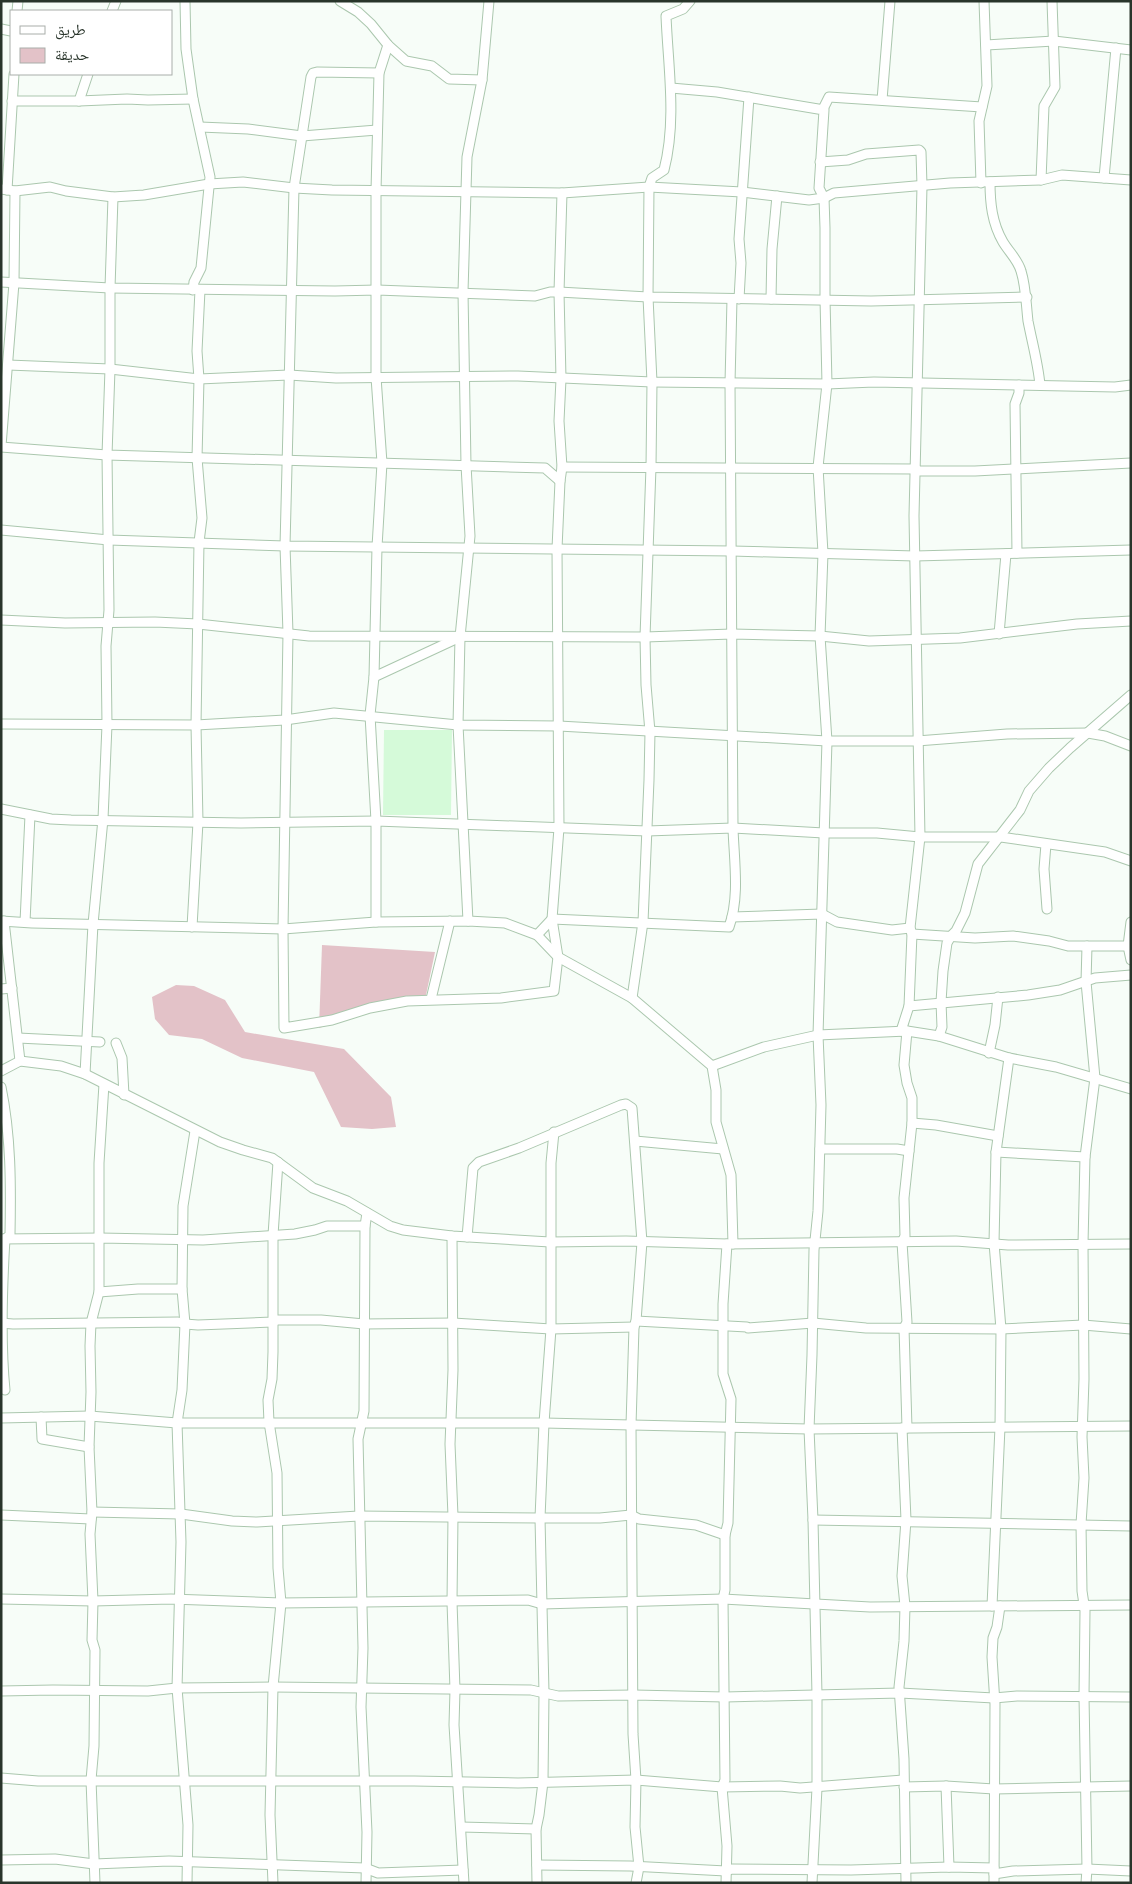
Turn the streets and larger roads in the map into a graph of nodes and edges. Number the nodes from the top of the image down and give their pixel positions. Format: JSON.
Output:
{"nodes":[{"id":1,"x":185,"y":1,"type":"edge"},
{"id":2,"x":340,"y":1,"type":"edge"},
{"id":3,"x":489,"y":1,"type":"edge"},
{"id":4,"x":690,"y":1,"type":"edge"},
{"id":5,"x":890,"y":1,"type":"edge"},
{"id":6,"x":984,"y":1,"type":"edge"},
{"id":7,"x":1052,"y":1,"type":"edge"},
{"id":8,"x":1054,"y":42,"type":"junction"},
{"id":9,"x":388,"y":45,"type":"junction"},
{"id":10,"x":986,"y":45,"type":"junction"},
{"id":11,"x":1116,"y":48,"type":"junction"},
{"id":12,"x":1131,"y":50,"type":"edge"},
{"id":13,"x":379,"y":73,"type":"junction"},
{"id":14,"x":14,"y":75,"type":"edge"},
{"id":15,"x":88,"y":75,"type":"edge"},
{"id":16,"x":482,"y":80,"type":"junction"},
{"id":17,"x":671,"y":88,"type":"junction"},
{"id":18,"x":749,"y":96,"type":"junction"},
{"id":19,"x":193,"y":99,"type":"junction"},
{"id":20,"x":882,"y":100,"type":"junction"},
{"id":21,"x":12,"y":101,"type":"junction"},
{"id":22,"x":79,"y":101,"type":"junction"},
{"id":23,"x":982,"y":107,"type":"junction"},
{"id":24,"x":823,"y":109,"type":"junction"},
{"id":25,"x":200,"y":127,"type":"junction"},
{"id":26,"x":377,"y":130,"type":"junction"},
{"id":27,"x":302,"y":136,"type":"junction"},
{"id":28,"x":820,"y":162,"type":"junction"},
{"id":29,"x":1104,"y":178,"type":"junction"},
{"id":30,"x":1041,"y":180,"type":"junction"},
{"id":31,"x":1131,"y":180,"type":"edge"},
{"id":32,"x":986,"y":183,"type":"junction"},
{"id":33,"x":209,"y":184,"type":"junction"},
{"id":34,"x":922,"y":186,"type":"junction"},
{"id":35,"x":650,"y":187,"type":"junction"},
{"id":36,"x":294,"y":188,"type":"junction"},
{"id":37,"x":8,"y":190,"type":"edge"},
{"id":38,"x":466,"y":190,"type":"junction"},
{"id":39,"x":376,"y":191,"type":"junction"},
{"id":40,"x":742,"y":192,"type":"junction"},
{"id":41,"x":562,"y":193,"type":"junction"},
{"id":42,"x":777,"y":196,"type":"junction"},
{"id":43,"x":113,"y":197,"type":"junction"},
{"id":44,"x":824,"y":198,"type":"junction"},
{"id":45,"x":1,"y":282,"type":"edge"},
{"id":46,"x":14,"y":283,"type":"junction"},
{"id":47,"x":110,"y":288,"type":"junction"},
{"id":48,"x":197,"y":290,"type":"junction"},
{"id":49,"x":376,"y":290,"type":"junction"},
{"id":50,"x":291,"y":291,"type":"junction"},
{"id":51,"x":463,"y":292,"type":"junction"},
{"id":52,"x":559,"y":292,"type":"junction"},
{"id":53,"x":648,"y":297,"type":"junction"},
{"id":54,"x":1027,"y":297,"type":"junction"},
{"id":55,"x":736,"y":299,"type":"junction"},
{"id":56,"x":770,"y":299,"type":"junction"},
{"id":57,"x":825,"y":299,"type":"junction"},
{"id":58,"x":918,"y":301,"type":"junction"},
{"id":59,"x":8,"y":365,"type":"junction"},
{"id":60,"x":110,"y":369,"type":"junction"},
{"id":61,"x":289,"y":375,"type":"junction"},
{"id":62,"x":464,"y":376,"type":"junction"},
{"id":63,"x":376,"y":377,"type":"junction"},
{"id":64,"x":199,"y":379,"type":"junction"},
{"id":65,"x":561,"y":379,"type":"junction"},
{"id":66,"x":652,"y":382,"type":"junction"},
{"id":67,"x":730,"y":383,"type":"junction"},
{"id":68,"x":827,"y":384,"type":"junction"},
{"id":69,"x":917,"y":384,"type":"junction"},
{"id":70,"x":1131,"y":384,"type":"edge"},
{"id":71,"x":1019,"y":385,"type":"junction"},
{"id":72,"x":1040,"y":385,"type":"junction"},
{"id":73,"x":1,"y":446,"type":"edge"},
{"id":74,"x":107,"y":455,"type":"junction"},
{"id":75,"x":197,"y":458,"type":"junction"},
{"id":76,"x":287,"y":460,"type":"junction"},
{"id":77,"x":382,"y":463,"type":"junction"},
{"id":78,"x":1131,"y":463,"type":"edge"},
{"id":79,"x":466,"y":466,"type":"junction"},
{"id":80,"x":562,"y":467,"type":"junction"},
{"id":81,"x":651,"y":467,"type":"junction"},
{"id":82,"x":732,"y":467,"type":"junction"},
{"id":83,"x":818,"y":467,"type":"junction"},
{"id":84,"x":1016,"y":468,"type":"junction"},
{"id":85,"x":916,"y":470,"type":"junction"},
{"id":86,"x":560,"y":481,"type":"junction"},
{"id":87,"x":1,"y":530,"type":"edge"},
{"id":88,"x":109,"y":540,"type":"junction"},
{"id":89,"x":199,"y":542,"type":"junction"},
{"id":90,"x":285,"y":546,"type":"junction"},
{"id":91,"x":377,"y":547,"type":"junction"},
{"id":92,"x":468,"y":548,"type":"junction"},
{"id":93,"x":557,"y":549,"type":"junction"},
{"id":94,"x":648,"y":550,"type":"junction"},
{"id":95,"x":732,"y":550,"type":"junction"},
{"id":96,"x":1131,"y":550,"type":"edge"},
{"id":97,"x":823,"y":553,"type":"junction"},
{"id":98,"x":1017,"y":553,"type":"junction"},
{"id":99,"x":1006,"y":554,"type":"junction"},
{"id":100,"x":914,"y":556,"type":"junction"},
{"id":101,"x":1,"y":620,"type":"edge"},
{"id":102,"x":1131,"y":621,"type":"edge"},
{"id":103,"x":108,"y":623,"type":"junction"},
{"id":104,"x":198,"y":624,"type":"junction"},
{"id":105,"x":288,"y":633,"type":"junction"},
{"id":106,"x":732,"y":634,"type":"junction"},
{"id":107,"x":999,"y":634,"type":"junction"},
{"id":108,"x":374,"y":635,"type":"junction"},
{"id":109,"x":820,"y":636,"type":"junction"},
{"id":110,"x":460,"y":637,"type":"junction"},
{"id":111,"x":646,"y":637,"type":"junction"},
{"id":112,"x":558,"y":638,"type":"junction"},
{"id":113,"x":916,"y":640,"type":"junction"},
{"id":114,"x":374,"y":677,"type":"junction"},
{"id":115,"x":1131,"y":695,"type":"edge"},
{"id":116,"x":370,"y":715,"type":"junction"},
{"id":117,"x":286,"y":720,"type":"junction"},
{"id":118,"x":1,"y":724,"type":"edge"},
{"id":119,"x":458,"y":724,"type":"junction"},
{"id":120,"x":107,"y":725,"type":"junction"},
{"id":121,"x":196,"y":725,"type":"junction"},
{"id":122,"x":559,"y":726,"type":"junction"},
{"id":123,"x":650,"y":732,"type":"junction"},
{"id":124,"x":1088,"y":733,"type":"junction"},
{"id":125,"x":732,"y":736,"type":"junction"},
{"id":126,"x":827,"y":741,"type":"junction"},
{"id":127,"x":917,"y":741,"type":"junction"},
{"id":128,"x":1131,"y":746,"type":"edge"},
{"id":129,"x":1,"y":810,"type":"edge"},
{"id":130,"x":30,"y":815,"type":"junction"},
{"id":131,"x":103,"y":820,"type":"junction"},
{"id":132,"x":376,"y":821,"type":"junction"},
{"id":133,"x":198,"y":822,"type":"junction"},
{"id":134,"x":286,"y":822,"type":"junction"},
{"id":135,"x":463,"y":825,"type":"junction"},
{"id":136,"x":559,"y":828,"type":"junction"},
{"id":137,"x":733,"y":828,"type":"junction"},
{"id":138,"x":647,"y":831,"type":"junction"},
{"id":139,"x":824,"y":833,"type":"junction"},
{"id":140,"x":920,"y":837,"type":"junction"},
{"id":141,"x":1001,"y":837,"type":"junction"},
{"id":142,"x":1046,"y":844,"type":"junction"},
{"id":143,"x":1131,"y":861,"type":"edge"},
{"id":144,"x":1048,"y":909,"type":"dead end"},
{"id":145,"x":822,"y":914,"type":"junction"},
{"id":146,"x":732,"y":917,"type":"junction"},
{"id":147,"x":552,"y":919,"type":"junction"},
{"id":148,"x":3,"y":921,"type":"edge"},
{"id":149,"x":450,"y":921,"type":"junction"},
{"id":150,"x":468,"y":921,"type":"junction"},
{"id":151,"x":25,"y":922,"type":"junction"},
{"id":152,"x":376,"y":922,"type":"junction"},
{"id":153,"x":643,"y":922,"type":"junction"},
{"id":154,"x":1131,"y":922,"type":"edge"},
{"id":155,"x":93,"y":924,"type":"junction"},
{"id":156,"x":192,"y":927,"type":"junction"},
{"id":157,"x":283,"y":929,"type":"junction"},
{"id":158,"x":911,"y":931,"type":"junction"},
{"id":159,"x":537,"y":935,"type":"junction"},
{"id":160,"x":951,"y":936,"type":"junction"},
{"id":161,"x":1087,"y":946,"type":"junction"},
{"id":162,"x":1128,"y":946,"type":"junction"},
{"id":163,"x":558,"y":957,"type":"junction"},
{"id":164,"x":1131,"y":960,"type":"edge"},
{"id":165,"x":1131,"y":975,"type":"edge"},
{"id":166,"x":1086,"y":982,"type":"junction"},
{"id":167,"x":12,"y":988,"type":"junction"},
{"id":168,"x":1,"y":989,"type":"edge"},
{"id":169,"x":998,"y":997,"type":"junction"},
{"id":170,"x":632,"y":998,"type":"junction"},
{"id":171,"x":431,"y":999,"type":"junction"},
{"id":172,"x":941,"y":1002,"type":"junction"},
{"id":173,"x":909,"y":1006,"type":"junction"},
{"id":174,"x":904,"y":1031,"type":"junction"},
{"id":175,"x":818,"y":1035,"type":"junction"},
{"id":176,"x":939,"y":1036,"type":"junction"},
{"id":177,"x":18,"y":1038,"type":"junction"},
{"id":178,"x":88,"y":1042,"type":"junction"},
{"id":179,"x":100,"y":1042,"type":"dead end"},
{"id":180,"x":116,"y":1044,"type":"dead end"},
{"id":181,"x":989,"y":1053,"type":"junction"},
{"id":182,"x":1009,"y":1058,"type":"junction"},
{"id":183,"x":20,"y":1061,"type":"junction"},
{"id":184,"x":712,"y":1066,"type":"junction"},
{"id":185,"x":1,"y":1071,"type":"edge"},
{"id":186,"x":85,"y":1074,"type":"junction"},
{"id":187,"x":1095,"y":1078,"type":"junction"},
{"id":188,"x":104,"y":1084,"type":"junction"},
{"id":189,"x":1,"y":1087,"type":"edge"},
{"id":190,"x":1131,"y":1090,"type":"edge"},
{"id":191,"x":124,"y":1095,"type":"junction"},
{"id":192,"x":912,"y":1123,"type":"junction"},
{"id":193,"x":195,"y":1131,"type":"junction"},
{"id":194,"x":554,"y":1132,"type":"junction"},
{"id":195,"x":998,"y":1136,"type":"junction"},
{"id":196,"x":635,"y":1141,"type":"junction"},
{"id":197,"x":723,"y":1149,"type":"junction"},
{"id":198,"x":820,"y":1149,"type":"junction"},
{"id":199,"x":909,"y":1151,"type":"junction"},
{"id":200,"x":996,"y":1152,"type":"junction"},
{"id":201,"x":1085,"y":1157,"type":"junction"},
{"id":202,"x":278,"y":1162,"type":"junction"},
{"id":203,"x":367,"y":1213,"type":"junction"},
{"id":204,"x":365,"y":1226,"type":"junction"},
{"id":205,"x":273,"y":1235,"type":"junction"},
{"id":206,"x":452,"y":1236,"type":"junction"},
{"id":207,"x":467,"y":1237,"type":"junction"},
{"id":208,"x":100,"y":1238,"type":"junction"},
{"id":209,"x":3,"y":1239,"type":"edge"},
{"id":210,"x":184,"y":1239,"type":"junction"},
{"id":211,"x":550,"y":1242,"type":"junction"},
{"id":212,"x":642,"y":1242,"type":"junction"},
{"id":213,"x":816,"y":1242,"type":"junction"},
{"id":214,"x":902,"y":1242,"type":"junction"},
{"id":215,"x":994,"y":1243,"type":"junction"},
{"id":216,"x":730,"y":1244,"type":"junction"},
{"id":217,"x":1083,"y":1244,"type":"junction"},
{"id":218,"x":1131,"y":1244,"type":"edge"},
{"id":219,"x":182,"y":1289,"type":"junction"},
{"id":220,"x":99,"y":1292,"type":"junction"},
{"id":221,"x":91,"y":1322,"type":"junction"},
{"id":222,"x":272,"y":1322,"type":"junction"},
{"id":223,"x":2,"y":1323,"type":"edge"},
{"id":224,"x":185,"y":1324,"type":"junction"},
{"id":225,"x":364,"y":1324,"type":"junction"},
{"id":226,"x":453,"y":1324,"type":"junction"},
{"id":227,"x":635,"y":1324,"type":"junction"},
{"id":228,"x":812,"y":1324,"type":"junction"},
{"id":229,"x":1083,"y":1325,"type":"junction"},
{"id":230,"x":723,"y":1327,"type":"junction"},
{"id":231,"x":904,"y":1328,"type":"junction"},
{"id":232,"x":551,"y":1329,"type":"junction"},
{"id":233,"x":1001,"y":1329,"type":"junction"},
{"id":234,"x":1131,"y":1329,"type":"edge"},
{"id":235,"x":5,"y":1390,"type":"dead end"},
{"id":236,"x":90,"y":1416,"type":"junction"},
{"id":237,"x":41,"y":1417,"type":"junction"},
{"id":238,"x":1,"y":1418,"type":"edge"},
{"id":239,"x":269,"y":1422,"type":"junction"},
{"id":240,"x":177,"y":1423,"type":"junction"},
{"id":241,"x":452,"y":1423,"type":"junction"},
{"id":242,"x":544,"y":1423,"type":"junction"},
{"id":243,"x":360,"y":1424,"type":"junction"},
{"id":244,"x":631,"y":1425,"type":"junction"},
{"id":245,"x":1082,"y":1426,"type":"junction"},
{"id":246,"x":1131,"y":1426,"type":"edge"},
{"id":247,"x":730,"y":1427,"type":"junction"},
{"id":248,"x":1000,"y":1427,"type":"junction"},
{"id":249,"x":809,"y":1428,"type":"junction"},
{"id":250,"x":905,"y":1428,"type":"junction"},
{"id":251,"x":89,"y":1447,"type":"junction"},
{"id":252,"x":181,"y":1514,"type":"junction"},
{"id":253,"x":1,"y":1515,"type":"edge"},
{"id":254,"x":92,"y":1515,"type":"junction"},
{"id":255,"x":631,"y":1515,"type":"junction"},
{"id":256,"x":359,"y":1516,"type":"junction"},
{"id":257,"x":453,"y":1516,"type":"junction"},
{"id":258,"x":540,"y":1518,"type":"junction"},
{"id":259,"x":277,"y":1520,"type":"junction"},
{"id":260,"x":813,"y":1520,"type":"junction"},
{"id":261,"x":906,"y":1520,"type":"junction"},
{"id":262,"x":996,"y":1524,"type":"junction"},
{"id":263,"x":1081,"y":1524,"type":"junction"},
{"id":264,"x":1131,"y":1526,"type":"edge"},
{"id":265,"x":725,"y":1535,"type":"junction"},
{"id":266,"x":1,"y":1599,"type":"edge"},
{"id":267,"x":723,"y":1599,"type":"junction"},
{"id":268,"x":180,"y":1600,"type":"junction"},
{"id":269,"x":632,"y":1600,"type":"junction"},
{"id":270,"x":93,"y":1601,"type":"junction"},
{"id":271,"x":361,"y":1602,"type":"junction"},
{"id":272,"x":452,"y":1602,"type":"junction"},
{"id":273,"x":814,"y":1603,"type":"junction"},
{"id":274,"x":280,"y":1604,"type":"junction"},
{"id":275,"x":542,"y":1604,"type":"junction"},
{"id":276,"x":1083,"y":1605,"type":"junction"},
{"id":277,"x":1131,"y":1605,"type":"edge"},
{"id":278,"x":905,"y":1606,"type":"junction"},
{"id":279,"x":996,"y":1606,"type":"junction"},
{"id":280,"x":273,"y":1687,"type":"junction"},
{"id":281,"x":361,"y":1687,"type":"junction"},
{"id":282,"x":178,"y":1688,"type":"junction"},
{"id":283,"x":94,"y":1690,"type":"junction"},
{"id":284,"x":455,"y":1690,"type":"junction"},
{"id":285,"x":1,"y":1691,"type":"edge"},
{"id":286,"x":544,"y":1693,"type":"junction"},
{"id":287,"x":900,"y":1693,"type":"junction"},
{"id":288,"x":634,"y":1695,"type":"junction"},
{"id":289,"x":817,"y":1695,"type":"junction"},
{"id":290,"x":1084,"y":1696,"type":"junction"},
{"id":291,"x":1131,"y":1697,"type":"edge"},
{"id":292,"x":725,"y":1698,"type":"junction"},
{"id":293,"x":994,"y":1698,"type":"junction"},
{"id":294,"x":1,"y":1778,"type":"edge"},
{"id":295,"x":91,"y":1780,"type":"junction"},
{"id":296,"x":636,"y":1780,"type":"junction"},
{"id":297,"x":184,"y":1781,"type":"junction"},
{"id":298,"x":271,"y":1782,"type":"junction"},
{"id":299,"x":365,"y":1782,"type":"junction"},
{"id":300,"x":457,"y":1782,"type":"junction"},
{"id":301,"x":543,"y":1782,"type":"junction"},
{"id":302,"x":903,"y":1783,"type":"junction"},
{"id":303,"x":946,"y":1786,"type":"junction"},
{"id":304,"x":1131,"y":1786,"type":"edge"},
{"id":305,"x":722,"y":1787,"type":"junction"},
{"id":306,"x":1086,"y":1787,"type":"junction"},
{"id":307,"x":817,"y":1788,"type":"junction"},
{"id":308,"x":994,"y":1789,"type":"junction"},
{"id":309,"x":461,"y":1827,"type":"junction"},
{"id":310,"x":536,"y":1829,"type":"junction"},
{"id":311,"x":1,"y":1860,"type":"edge"},
{"id":312,"x":186,"y":1863,"type":"junction"},
{"id":313,"x":94,"y":1864,"type":"junction"},
{"id":314,"x":273,"y":1865,"type":"junction"},
{"id":315,"x":537,"y":1865,"type":"junction"},
{"id":316,"x":639,"y":1867,"type":"junction"},
{"id":317,"x":948,"y":1867,"type":"junction"},
{"id":318,"x":365,"y":1868,"type":"junction"},
{"id":319,"x":906,"y":1868,"type":"junction"},
{"id":320,"x":1087,"y":1869,"type":"junction"},
{"id":321,"x":463,"y":1870,"type":"junction"},
{"id":322,"x":812,"y":1870,"type":"junction"},
{"id":323,"x":1131,"y":1871,"type":"edge"},
{"id":324,"x":726,"y":1872,"type":"junction"},
{"id":325,"x":994,"y":1875,"type":"edge"},
{"id":326,"x":95,"y":1883,"type":"edge"},
{"id":327,"x":186,"y":1883,"type":"edge"},
{"id":328,"x":273,"y":1883,"type":"edge"},
{"id":329,"x":366,"y":1883,"type":"edge"},
{"id":330,"x":464,"y":1883,"type":"edge"},
{"id":331,"x":537,"y":1883,"type":"edge"},
{"id":332,"x":636,"y":1883,"type":"edge"},
{"id":333,"x":726,"y":1883,"type":"edge"},
{"id":334,"x":812,"y":1883,"type":"edge"},
{"id":335,"x":906,"y":1883,"type":"edge"},
{"id":336,"x":1086,"y":1883,"type":"edge"}],
"edges":[{"from":1,"to":19,"type":"street"},
{"from":2,"to":9,"type":"street"},
{"from":3,"to":16,"type":"street"},
{"from":4,"to":17,"type":"street"},
{"from":5,"to":20,"type":"street"},
{"from":6,"to":10,"type":"street"},
{"from":7,"to":8,"type":"street"},
{"from":8,"to":10,"type":"street"},
{"from":8,"to":11,"type":"street"},
{"from":8,"to":30,"type":"street"},
{"from":9,"to":13,"type":"street"},
{"from":9,"to":16,"type":"street"},
{"from":10,"to":23,"type":"street"},
{"from":11,"to":12,"type":"street"},
{"from":11,"to":29,"type":"street"},
{"from":13,"to":26,"type":"street"},
{"from":13,"to":27,"type":"street"},
{"from":14,"to":21,"type":"street"},
{"from":15,"to":22,"type":"street"},
{"from":16,"to":38,"type":"street"},
{"from":17,"to":18,"type":"street"},
{"from":17,"to":35,"type":"street"},
{"from":18,"to":24,"type":"street"},
{"from":18,"to":40,"type":"street"},
{"from":19,"to":22,"type":"street"},
{"from":19,"to":25,"type":"street"},
{"from":20,"to":23,"type":"street"},
{"from":20,"to":24,"type":"street"},
{"from":21,"to":22,"type":"street"},
{"from":21,"to":37,"type":"street"},
{"from":23,"to":32,"type":"street"},
{"from":24,"to":28,"type":"street"},
{"from":25,"to":27,"type":"street"},
{"from":25,"to":33,"type":"street"},
{"from":26,"to":27,"type":"street"},
{"from":26,"to":39,"type":"street"},
{"from":27,"to":36,"type":"street"},
{"from":28,"to":34,"type":"street"},
{"from":28,"to":44,"type":"street"},
{"from":29,"to":30,"type":"street"},
{"from":29,"to":31,"type":"street"},
{"from":30,"to":32,"type":"street"},
{"from":32,"to":34,"type":"street"},
{"from":32,"to":54,"type":"street"},
{"from":33,"to":36,"type":"street"},
{"from":33,"to":43,"type":"street"},
{"from":33,"to":48,"type":"street"},
{"from":34,"to":44,"type":"street"},
{"from":34,"to":58,"type":"street"},
{"from":35,"to":40,"type":"street"},
{"from":35,"to":41,"type":"street"},
{"from":35,"to":53,"type":"street"},
{"from":36,"to":39,"type":"street"},
{"from":36,"to":50,"type":"street"},
{"from":37,"to":43,"type":"street"},
{"from":37,"to":46,"type":"street"},
{"from":38,"to":39,"type":"street"},
{"from":38,"to":41,"type":"street"},
{"from":38,"to":51,"type":"street"},
{"from":39,"to":49,"type":"street"},
{"from":40,"to":42,"type":"street"},
{"from":40,"to":55,"type":"street"},
{"from":41,"to":52,"type":"street"},
{"from":42,"to":44,"type":"street"},
{"from":42,"to":56,"type":"street"},
{"from":43,"to":47,"type":"street"},
{"from":44,"to":57,"type":"street"},
{"from":45,"to":46,"type":"street"},
{"from":46,"to":47,"type":"street"},
{"from":46,"to":59,"type":"street"},
{"from":47,"to":48,"type":"street"},
{"from":47,"to":60,"type":"street"},
{"from":48,"to":50,"type":"street"},
{"from":48,"to":64,"type":"street"},
{"from":49,"to":50,"type":"street"},
{"from":49,"to":51,"type":"street"},
{"from":49,"to":63,"type":"street"},
{"from":50,"to":61,"type":"street"},
{"from":51,"to":52,"type":"street"},
{"from":51,"to":62,"type":"street"},
{"from":52,"to":53,"type":"street"},
{"from":52,"to":65,"type":"street"},
{"from":53,"to":55,"type":"street"},
{"from":53,"to":66,"type":"street"},
{"from":54,"to":58,"type":"street"},
{"from":54,"to":72,"type":"street"},
{"from":55,"to":56,"type":"street"},
{"from":55,"to":67,"type":"street"},
{"from":56,"to":57,"type":"street"},
{"from":57,"to":58,"type":"street"},
{"from":57,"to":68,"type":"street"},
{"from":58,"to":69,"type":"street"},
{"from":59,"to":60,"type":"street"},
{"from":59,"to":73,"type":"street"},
{"from":60,"to":64,"type":"street"},
{"from":60,"to":74,"type":"street"},
{"from":61,"to":63,"type":"street"},
{"from":61,"to":64,"type":"street"},
{"from":61,"to":76,"type":"street"},
{"from":62,"to":63,"type":"street"},
{"from":62,"to":65,"type":"street"},
{"from":62,"to":79,"type":"street"},
{"from":63,"to":77,"type":"street"},
{"from":64,"to":75,"type":"street"},
{"from":65,"to":66,"type":"street"},
{"from":65,"to":80,"type":"street"},
{"from":66,"to":67,"type":"street"},
{"from":66,"to":81,"type":"street"},
{"from":67,"to":68,"type":"street"},
{"from":67,"to":82,"type":"street"},
{"from":68,"to":69,"type":"street"},
{"from":68,"to":83,"type":"street"},
{"from":69,"to":71,"type":"street"},
{"from":69,"to":85,"type":"street"},
{"from":70,"to":72,"type":"street"},
{"from":71,"to":72,"type":"street"},
{"from":71,"to":84,"type":"street"},
{"from":73,"to":74,"type":"street"},
{"from":74,"to":75,"type":"street"},
{"from":74,"to":88,"type":"street"},
{"from":75,"to":76,"type":"street"},
{"from":75,"to":89,"type":"street"},
{"from":76,"to":77,"type":"street"},
{"from":76,"to":90,"type":"street"},
{"from":77,"to":79,"type":"street"},
{"from":77,"to":91,"type":"street"},
{"from":78,"to":84,"type":"street"},
{"from":79,"to":86,"type":"street"},
{"from":79,"to":92,"type":"street"},
{"from":80,"to":81,"type":"street"},
{"from":80,"to":86,"type":"street"},
{"from":81,"to":82,"type":"street"},
{"from":81,"to":94,"type":"street"},
{"from":82,"to":83,"type":"street"},
{"from":82,"to":95,"type":"street"},
{"from":83,"to":85,"type":"street"},
{"from":83,"to":97,"type":"street"},
{"from":84,"to":85,"type":"street"},
{"from":84,"to":98,"type":"street"},
{"from":85,"to":100,"type":"street"},
{"from":86,"to":93,"type":"street"},
{"from":87,"to":88,"type":"street"},
{"from":88,"to":89,"type":"street"},
{"from":88,"to":103,"type":"street"},
{"from":89,"to":90,"type":"street"},
{"from":89,"to":104,"type":"street"},
{"from":90,"to":91,"type":"street"},
{"from":90,"to":105,"type":"street"},
{"from":91,"to":92,"type":"street"},
{"from":91,"to":108,"type":"street"},
{"from":92,"to":93,"type":"street"},
{"from":92,"to":110,"type":"street"},
{"from":93,"to":94,"type":"street"},
{"from":93,"to":112,"type":"street"},
{"from":94,"to":95,"type":"street"},
{"from":94,"to":111,"type":"street"},
{"from":95,"to":97,"type":"street"},
{"from":95,"to":106,"type":"street"},
{"from":96,"to":98,"type":"street"},
{"from":97,"to":100,"type":"street"},
{"from":97,"to":109,"type":"street"},
{"from":98,"to":99,"type":"street"},
{"from":99,"to":100,"type":"street"},
{"from":99,"to":107,"type":"street"},
{"from":100,"to":113,"type":"street"},
{"from":101,"to":103,"type":"street"},
{"from":102,"to":107,"type":"street"},
{"from":103,"to":104,"type":"street"},
{"from":103,"to":120,"type":"street"},
{"from":104,"to":105,"type":"street"},
{"from":104,"to":121,"type":"street"},
{"from":105,"to":108,"type":"street"},
{"from":105,"to":117,"type":"street"},
{"from":106,"to":109,"type":"street"},
{"from":106,"to":111,"type":"street"},
{"from":106,"to":125,"type":"street"},
{"from":107,"to":113,"type":"street"},
{"from":108,"to":110,"type":"street"},
{"from":108,"to":114,"type":"street"},
{"from":109,"to":113,"type":"street"},
{"from":109,"to":126,"type":"street"},
{"from":110,"to":112,"type":"street"},
{"from":110,"to":114,"type":"street"},
{"from":110,"to":119,"type":"street"},
{"from":111,"to":112,"type":"street"},
{"from":111,"to":123,"type":"street"},
{"from":112,"to":122,"type":"street"},
{"from":113,"to":127,"type":"street"},
{"from":114,"to":116,"type":"street"},
{"from":115,"to":124,"type":"street"},
{"from":116,"to":117,"type":"street"},
{"from":116,"to":119,"type":"street"},
{"from":116,"to":132,"type":"street"},
{"from":117,"to":121,"type":"street"},
{"from":117,"to":134,"type":"street"},
{"from":118,"to":120,"type":"street"},
{"from":119,"to":122,"type":"street"},
{"from":119,"to":135,"type":"street"},
{"from":120,"to":121,"type":"street"},
{"from":120,"to":131,"type":"street"},
{"from":121,"to":133,"type":"street"},
{"from":122,"to":123,"type":"street"},
{"from":122,"to":136,"type":"street"},
{"from":123,"to":125,"type":"street"},
{"from":123,"to":138,"type":"street"},
{"from":124,"to":127,"type":"street"},
{"from":124,"to":128,"type":"street"},
{"from":124,"to":141,"type":"street"},
{"from":125,"to":126,"type":"street"},
{"from":125,"to":137,"type":"street"},
{"from":126,"to":127,"type":"street"},
{"from":126,"to":139,"type":"street"},
{"from":127,"to":140,"type":"street"},
{"from":129,"to":130,"type":"street"},
{"from":130,"to":131,"type":"street"},
{"from":130,"to":151,"type":"street"},
{"from":131,"to":133,"type":"street"},
{"from":131,"to":155,"type":"street"},
{"from":132,"to":134,"type":"street"},
{"from":132,"to":135,"type":"street"},
{"from":132,"to":152,"type":"street"},
{"from":133,"to":134,"type":"street"},
{"from":133,"to":156,"type":"street"},
{"from":134,"to":157,"type":"street"},
{"from":135,"to":136,"type":"street"},
{"from":135,"to":150,"type":"street"},
{"from":136,"to":138,"type":"street"},
{"from":136,"to":147,"type":"street"},
{"from":137,"to":138,"type":"street"},
{"from":137,"to":139,"type":"street"},
{"from":137,"to":146,"type":"street"},
{"from":138,"to":153,"type":"street"},
{"from":139,"to":140,"type":"street"},
{"from":139,"to":145,"type":"street"},
{"from":140,"to":141,"type":"street"},
{"from":140,"to":158,"type":"street"},
{"from":141,"to":142,"type":"street"},
{"from":141,"to":160,"type":"street"},
{"from":142,"to":143,"type":"street"},
{"from":142,"to":144,"type":"street"},
{"from":145,"to":146,"type":"street"},
{"from":145,"to":158,"type":"street"},
{"from":145,"to":175,"type":"street"},
{"from":146,"to":153,"type":"street"},
{"from":147,"to":153,"type":"street"},
{"from":147,"to":159,"type":"street"},
{"from":147,"to":163,"type":"street"},
{"from":148,"to":151,"type":"street"},
{"from":148,"to":167,"type":"street"},
{"from":149,"to":150,"type":"street"},
{"from":149,"to":152,"type":"street"},
{"from":149,"to":171,"type":"street"},
{"from":150,"to":159,"type":"street"},
{"from":151,"to":155,"type":"street"},
{"from":152,"to":157,"type":"street"},
{"from":153,"to":170,"type":"street"},
{"from":154,"to":162,"type":"street"},
{"from":155,"to":156,"type":"street"},
{"from":155,"to":178,"type":"street"},
{"from":156,"to":157,"type":"street"},
{"from":157,"to":171,"type":"street"},
{"from":158,"to":160,"type":"street"},
{"from":158,"to":173,"type":"street"},
{"from":159,"to":163,"type":"street"},
{"from":160,"to":161,"type":"street"},
{"from":160,"to":172,"type":"street"},
{"from":161,"to":162,"type":"street"},
{"from":161,"to":166,"type":"street"},
{"from":162,"to":164,"type":"street"},
{"from":163,"to":170,"type":"street"},
{"from":163,"to":171,"type":"street"},
{"from":165,"to":166,"type":"street"},
{"from":166,"to":169,"type":"street"},
{"from":166,"to":187,"type":"street"},
{"from":167,"to":168,"type":"street"},
{"from":167,"to":177,"type":"street"},
{"from":169,"to":172,"type":"street"},
{"from":169,"to":181,"type":"street"},
{"from":170,"to":184,"type":"street"},
{"from":172,"to":173,"type":"street"},
{"from":172,"to":176,"type":"street"},
{"from":173,"to":174,"type":"street"},
{"from":174,"to":175,"type":"street"},
{"from":174,"to":176,"type":"street"},
{"from":174,"to":192,"type":"street"},
{"from":175,"to":184,"type":"street"},
{"from":175,"to":198,"type":"street"},
{"from":176,"to":181,"type":"street"},
{"from":177,"to":178,"type":"street"},
{"from":177,"to":183,"type":"street"},
{"from":178,"to":179,"type":"street"},
{"from":178,"to":186,"type":"street"},
{"from":180,"to":191,"type":"street"},
{"from":181,"to":182,"type":"street"},
{"from":182,"to":187,"type":"street"},
{"from":182,"to":195,"type":"street"},
{"from":183,"to":185,"type":"street"},
{"from":183,"to":186,"type":"street"},
{"from":184,"to":197,"type":"street"},
{"from":186,"to":188,"type":"street"},
{"from":187,"to":190,"type":"street"},
{"from":187,"to":201,"type":"street"},
{"from":188,"to":191,"type":"street"},
{"from":188,"to":208,"type":"street"},
{"from":189,"to":209,"type":"street"},
{"from":191,"to":193,"type":"street"},
{"from":192,"to":195,"type":"street"},
{"from":192,"to":199,"type":"street"},
{"from":193,"to":202,"type":"street"},
{"from":193,"to":210,"type":"street"},
{"from":194,"to":196,"type":"street"},
{"from":194,"to":207,"type":"street"},
{"from":194,"to":211,"type":"street"},
{"from":195,"to":200,"type":"street"},
{"from":196,"to":197,"type":"street"},
{"from":196,"to":212,"type":"street"},
{"from":197,"to":216,"type":"street"},
{"from":198,"to":199,"type":"street"},
{"from":198,"to":213,"type":"street"},
{"from":199,"to":214,"type":"street"},
{"from":200,"to":201,"type":"street"},
{"from":200,"to":215,"type":"street"},
{"from":201,"to":217,"type":"street"},
{"from":202,"to":203,"type":"street"},
{"from":202,"to":205,"type":"street"},
{"from":203,"to":204,"type":"street"},
{"from":203,"to":206,"type":"street"},
{"from":204,"to":205,"type":"street"},
{"from":204,"to":225,"type":"street"},
{"from":205,"to":210,"type":"street"},
{"from":205,"to":222,"type":"street"},
{"from":206,"to":207,"type":"street"},
{"from":206,"to":226,"type":"street"},
{"from":207,"to":211,"type":"street"},
{"from":208,"to":209,"type":"street"},
{"from":208,"to":210,"type":"street"},
{"from":208,"to":220,"type":"street"},
{"from":209,"to":223,"type":"street"},
{"from":210,"to":219,"type":"street"},
{"from":211,"to":212,"type":"street"},
{"from":211,"to":232,"type":"street"},
{"from":212,"to":216,"type":"street"},
{"from":212,"to":227,"type":"street"},
{"from":213,"to":214,"type":"street"},
{"from":213,"to":216,"type":"street"},
{"from":213,"to":228,"type":"street"},
{"from":214,"to":215,"type":"street"},
{"from":214,"to":231,"type":"street"},
{"from":215,"to":217,"type":"street"},
{"from":215,"to":233,"type":"street"},
{"from":216,"to":230,"type":"street"},
{"from":217,"to":218,"type":"street"},
{"from":217,"to":229,"type":"street"},
{"from":219,"to":220,"type":"street"},
{"from":219,"to":224,"type":"street"},
{"from":220,"to":221,"type":"street"},
{"from":221,"to":223,"type":"street"},
{"from":221,"to":224,"type":"street"},
{"from":221,"to":236,"type":"street"},
{"from":222,"to":224,"type":"street"},
{"from":222,"to":225,"type":"street"},
{"from":222,"to":239,"type":"street"},
{"from":223,"to":235,"type":"street"},
{"from":224,"to":240,"type":"street"},
{"from":225,"to":226,"type":"street"},
{"from":225,"to":243,"type":"street"},
{"from":226,"to":232,"type":"street"},
{"from":226,"to":241,"type":"street"},
{"from":227,"to":230,"type":"street"},
{"from":227,"to":232,"type":"street"},
{"from":227,"to":244,"type":"street"},
{"from":228,"to":230,"type":"street"},
{"from":228,"to":231,"type":"street"},
{"from":228,"to":249,"type":"street"},
{"from":229,"to":233,"type":"street"},
{"from":229,"to":234,"type":"street"},
{"from":229,"to":245,"type":"street"},
{"from":230,"to":247,"type":"street"},
{"from":231,"to":233,"type":"street"},
{"from":231,"to":250,"type":"street"},
{"from":232,"to":242,"type":"street"},
{"from":233,"to":248,"type":"street"},
{"from":236,"to":237,"type":"street"},
{"from":236,"to":240,"type":"street"},
{"from":236,"to":251,"type":"street"},
{"from":237,"to":238,"type":"street"},
{"from":237,"to":251,"type":"street"},
{"from":239,"to":240,"type":"street"},
{"from":239,"to":243,"type":"street"},
{"from":239,"to":259,"type":"street"},
{"from":240,"to":252,"type":"street"},
{"from":241,"to":242,"type":"street"},
{"from":241,"to":243,"type":"street"},
{"from":241,"to":257,"type":"street"},
{"from":242,"to":244,"type":"street"},
{"from":242,"to":258,"type":"street"},
{"from":243,"to":256,"type":"street"},
{"from":244,"to":247,"type":"street"},
{"from":244,"to":255,"type":"street"},
{"from":245,"to":246,"type":"street"},
{"from":245,"to":248,"type":"street"},
{"from":245,"to":263,"type":"street"},
{"from":247,"to":249,"type":"street"},
{"from":247,"to":265,"type":"street"},
{"from":248,"to":250,"type":"street"},
{"from":248,"to":262,"type":"street"},
{"from":249,"to":250,"type":"street"},
{"from":249,"to":260,"type":"street"},
{"from":250,"to":261,"type":"street"},
{"from":251,"to":254,"type":"street"},
{"from":252,"to":254,"type":"street"},
{"from":252,"to":259,"type":"street"},
{"from":252,"to":268,"type":"street"},
{"from":253,"to":254,"type":"street"},
{"from":254,"to":270,"type":"street"},
{"from":255,"to":258,"type":"street"},
{"from":255,"to":265,"type":"street"},
{"from":255,"to":269,"type":"street"},
{"from":256,"to":257,"type":"street"},
{"from":256,"to":259,"type":"street"},
{"from":256,"to":271,"type":"street"},
{"from":257,"to":258,"type":"street"},
{"from":257,"to":272,"type":"street"},
{"from":258,"to":275,"type":"street"},
{"from":259,"to":274,"type":"street"},
{"from":260,"to":261,"type":"street"},
{"from":260,"to":273,"type":"street"},
{"from":261,"to":262,"type":"street"},
{"from":261,"to":278,"type":"street"},
{"from":262,"to":263,"type":"street"},
{"from":262,"to":279,"type":"street"},
{"from":263,"to":264,"type":"street"},
{"from":263,"to":276,"type":"street"},
{"from":265,"to":267,"type":"street"},
{"from":266,"to":270,"type":"street"},
{"from":267,"to":269,"type":"street"},
{"from":267,"to":273,"type":"street"},
{"from":267,"to":292,"type":"street"},
{"from":268,"to":270,"type":"street"},
{"from":268,"to":274,"type":"street"},
{"from":268,"to":282,"type":"street"},
{"from":269,"to":275,"type":"street"},
{"from":269,"to":288,"type":"street"},
{"from":270,"to":283,"type":"street"},
{"from":271,"to":272,"type":"street"},
{"from":271,"to":274,"type":"street"},
{"from":271,"to":281,"type":"street"},
{"from":272,"to":275,"type":"street"},
{"from":272,"to":284,"type":"street"},
{"from":273,"to":278,"type":"street"},
{"from":273,"to":289,"type":"street"},
{"from":274,"to":280,"type":"street"},
{"from":275,"to":286,"type":"street"},
{"from":276,"to":277,"type":"street"},
{"from":276,"to":279,"type":"street"},
{"from":276,"to":290,"type":"street"},
{"from":278,"to":279,"type":"street"},
{"from":278,"to":287,"type":"street"},
{"from":279,"to":293,"type":"street"},
{"from":280,"to":281,"type":"street"},
{"from":280,"to":282,"type":"street"},
{"from":280,"to":298,"type":"street"},
{"from":281,"to":284,"type":"street"},
{"from":281,"to":299,"type":"street"},
{"from":282,"to":283,"type":"street"},
{"from":282,"to":297,"type":"street"},
{"from":283,"to":285,"type":"street"},
{"from":283,"to":295,"type":"street"},
{"from":284,"to":286,"type":"street"},
{"from":284,"to":300,"type":"street"},
{"from":286,"to":288,"type":"street"},
{"from":286,"to":301,"type":"street"},
{"from":287,"to":289,"type":"street"},
{"from":287,"to":293,"type":"street"},
{"from":287,"to":302,"type":"street"},
{"from":288,"to":292,"type":"street"},
{"from":288,"to":296,"type":"street"},
{"from":289,"to":292,"type":"street"},
{"from":289,"to":307,"type":"street"},
{"from":290,"to":291,"type":"street"},
{"from":290,"to":293,"type":"street"},
{"from":290,"to":306,"type":"street"},
{"from":292,"to":305,"type":"street"},
{"from":293,"to":308,"type":"street"},
{"from":294,"to":295,"type":"street"},
{"from":295,"to":297,"type":"street"},
{"from":295,"to":313,"type":"street"},
{"from":296,"to":301,"type":"street"},
{"from":296,"to":305,"type":"street"},
{"from":296,"to":316,"type":"street"},
{"from":297,"to":298,"type":"street"},
{"from":297,"to":312,"type":"street"},
{"from":298,"to":299,"type":"street"},
{"from":298,"to":314,"type":"street"},
{"from":299,"to":300,"type":"street"},
{"from":299,"to":318,"type":"street"},
{"from":300,"to":301,"type":"street"},
{"from":300,"to":309,"type":"street"},
{"from":301,"to":310,"type":"street"},
{"from":302,"to":303,"type":"street"},
{"from":302,"to":307,"type":"street"},
{"from":302,"to":319,"type":"street"},
{"from":303,"to":308,"type":"street"},
{"from":303,"to":317,"type":"street"},
{"from":304,"to":306,"type":"street"},
{"from":305,"to":307,"type":"street"},
{"from":305,"to":324,"type":"street"},
{"from":306,"to":308,"type":"street"},
{"from":306,"to":320,"type":"street"},
{"from":307,"to":322,"type":"street"},
{"from":308,"to":325,"type":"street"},
{"from":309,"to":310,"type":"street"},
{"from":309,"to":321,"type":"street"},
{"from":310,"to":315,"type":"street"},
{"from":311,"to":313,"type":"street"},
{"from":312,"to":313,"type":"street"},
{"from":312,"to":314,"type":"street"},
{"from":312,"to":327,"type":"street"},
{"from":313,"to":326,"type":"street"},
{"from":314,"to":318,"type":"street"},
{"from":314,"to":328,"type":"street"},
{"from":315,"to":316,"type":"street"},
{"from":315,"to":331,"type":"street"},
{"from":316,"to":324,"type":"street"},
{"from":316,"to":332,"type":"street"},
{"from":317,"to":319,"type":"street"},
{"from":317,"to":325,"type":"street"},
{"from":318,"to":321,"type":"street"},
{"from":318,"to":329,"type":"street"},
{"from":319,"to":322,"type":"street"},
{"from":319,"to":335,"type":"street"},
{"from":320,"to":323,"type":"street"},
{"from":320,"to":325,"type":"street"},
{"from":320,"to":336,"type":"street"},
{"from":321,"to":330,"type":"street"},
{"from":322,"to":324,"type":"street"},
{"from":322,"to":334,"type":"street"},
{"from":324,"to":333,"type":"street"}]}
